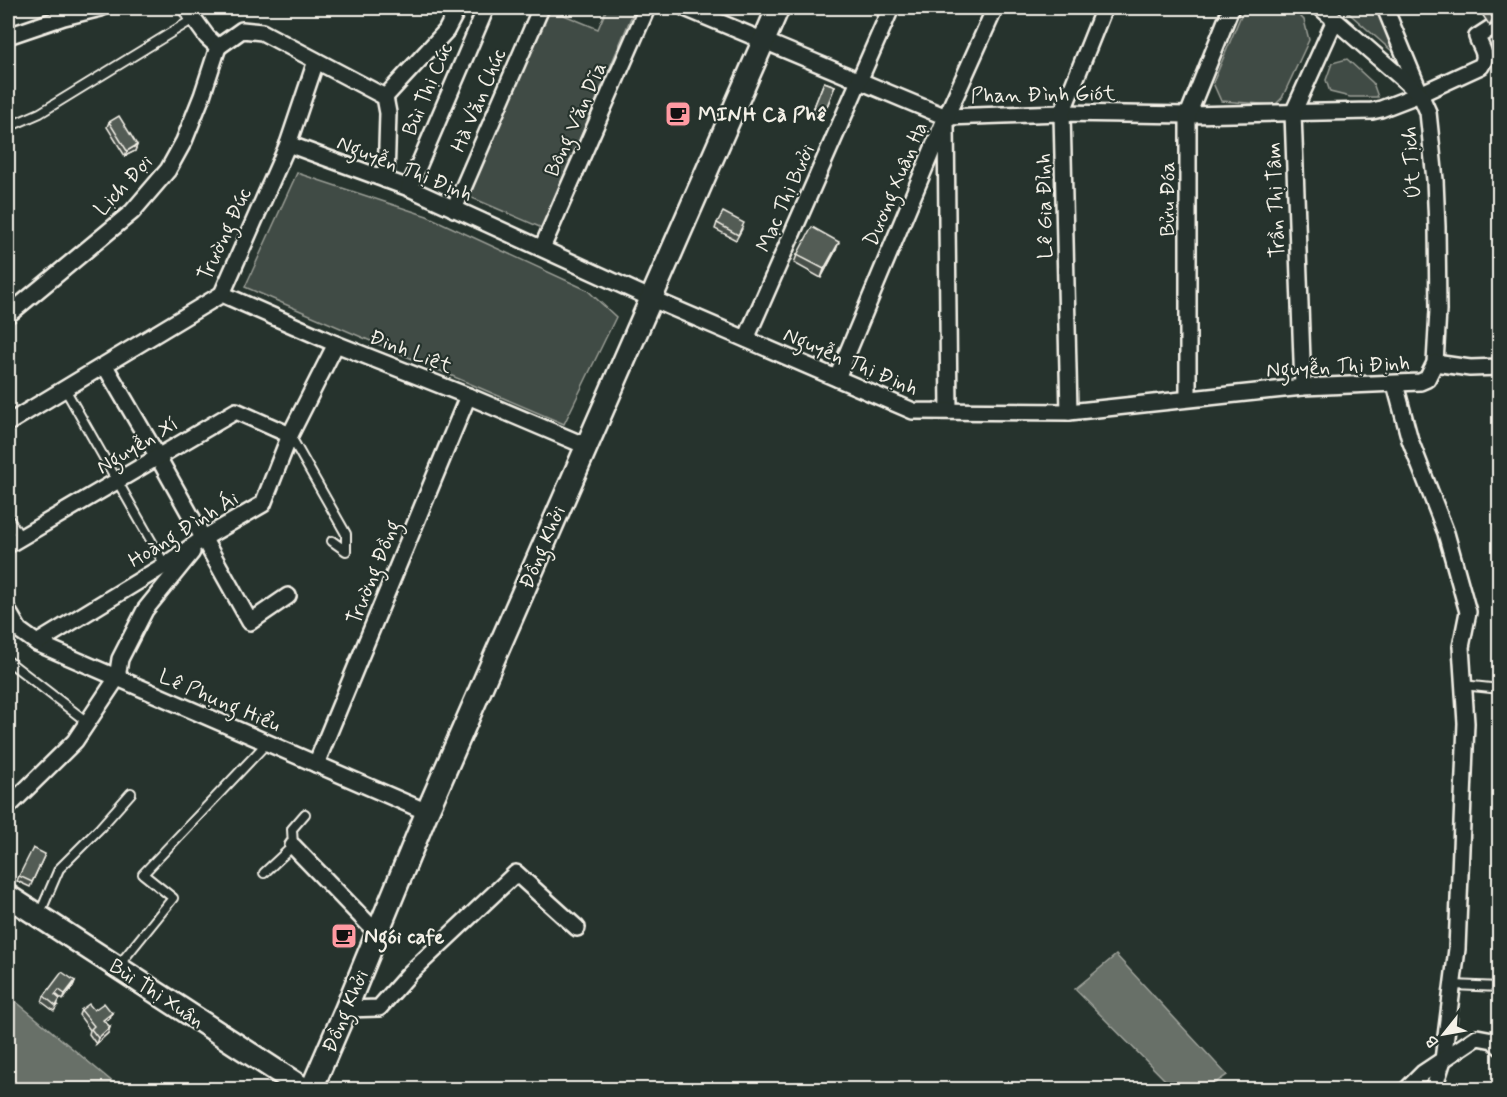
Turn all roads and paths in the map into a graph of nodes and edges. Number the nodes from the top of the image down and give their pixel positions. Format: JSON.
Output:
{"nodes":[{"id":1,"x":101,"y":8,"type":"edge"},
{"id":2,"x":458,"y":8,"type":"edge"},
{"id":3,"x":486,"y":8,"type":"edge"},
{"id":4,"x":541,"y":8,"type":"edge"},
{"id":5,"x":647,"y":8,"type":"edge"},
{"id":6,"x":685,"y":8,"type":"edge"},
{"id":7,"x":778,"y":8,"type":"edge"},
{"id":8,"x":891,"y":8,"type":"edge"},
{"id":9,"x":995,"y":8,"type":"edge"},
{"id":10,"x":1104,"y":8,"type":"edge"},
{"id":11,"x":1231,"y":8,"type":"edge"},
{"id":12,"x":1321,"y":8,"type":"edge"},
{"id":13,"x":1385,"y":8,"type":"edge"},
{"id":14,"x":190,"y":13,"type":"edge"},
{"id":15,"x":1335,"y":20,"type":"junction"},
{"id":16,"x":1500,"y":22,"type":"edge"},
{"id":17,"x":8,"y":36,"type":"edge"},
{"id":18,"x":765,"y":41,"type":"junction"},
{"id":19,"x":218,"y":47,"type":"junction"},
{"id":20,"x":316,"y":61,"type":"junction"},
{"id":21,"x":860,"y":81,"type":"junction"},
{"id":22,"x":1420,"y":94,"type":"junction"},
{"id":23,"x":385,"y":97,"type":"junction"},
{"id":24,"x":1062,"y":113,"type":"junction"},
{"id":25,"x":1293,"y":113,"type":"junction"},
{"id":26,"x":1188,"y":116,"type":"junction"},
{"id":27,"x":946,"y":117,"type":"junction"},
{"id":28,"x":8,"y":127,"type":"edge"},
{"id":29,"x":288,"y":144,"type":"junction"},
{"id":30,"x":387,"y":180,"type":"junction"},
{"id":31,"x":409,"y":188,"type":"junction"},
{"id":32,"x":454,"y":209,"type":"junction"},
{"id":33,"x":542,"y":248,"type":"junction"},
{"id":34,"x":222,"y":294,"type":"junction"},
{"id":35,"x":650,"y":298,"type":"junction"},
{"id":36,"x":8,"y":315,"type":"edge"},
{"id":37,"x":746,"y":339,"type":"junction"},
{"id":38,"x":336,"y":344,"type":"junction"},
{"id":39,"x":1435,"y":363,"type":"junction"},
{"id":40,"x":105,"y":366,"type":"junction"},
{"id":41,"x":1500,"y":368,"type":"edge"},
{"id":42,"x":837,"y":378,"type":"junction"},
{"id":43,"x":1395,"y":384,"type":"junction"},
{"id":44,"x":1303,"y":387,"type":"junction"},
{"id":45,"x":65,"y":390,"type":"junction"},
{"id":46,"x":468,"y":396,"type":"junction"},
{"id":47,"x":1188,"y":399,"type":"junction"},
{"id":48,"x":949,"y":411,"type":"junction"},
{"id":49,"x":1070,"y":412,"type":"junction"},
{"id":50,"x":8,"y":423,"type":"edge"},
{"id":51,"x":290,"y":435,"type":"junction"},
{"id":52,"x":586,"y":446,"type":"junction"},
{"id":53,"x":158,"y":457,"type":"junction"},
{"id":54,"x":117,"y":481,"type":"junction"},
{"id":55,"x":8,"y":518,"type":"edge"},
{"id":56,"x":204,"y":538,"type":"junction"},
{"id":57,"x":332,"y":541,"type":"dead end"},
{"id":58,"x":14,"y":542,"type":"edge"},
{"id":59,"x":165,"y":565,"type":"junction"},
{"id":60,"x":288,"y":596,"type":"dead end"},
{"id":61,"x":8,"y":611,"type":"edge"},
{"id":62,"x":37,"y":643,"type":"junction"},
{"id":63,"x":8,"y":660,"type":"edge"},
{"id":64,"x":117,"y":678,"type":"junction"},
{"id":65,"x":1463,"y":685,"type":"junction"},
{"id":66,"x":1500,"y":689,"type":"edge"},
{"id":67,"x":87,"y":722,"type":"junction"},
{"id":68,"x":267,"y":742,"type":"junction"},
{"id":69,"x":316,"y":764,"type":"junction"},
{"id":70,"x":131,"y":792,"type":"dead end"},
{"id":71,"x":8,"y":807,"type":"edge"},
{"id":72,"x":427,"y":812,"type":"junction"},
{"id":73,"x":305,"y":814,"type":"dead end"},
{"id":74,"x":293,"y":846,"type":"junction"},
{"id":75,"x":264,"y":873,"type":"dead end"},
{"id":76,"x":8,"y":896,"type":"edge"},
{"id":77,"x":38,"y":917,"type":"junction"},
{"id":78,"x":577,"y":928,"type":"dead end"},
{"id":79,"x":378,"y":934,"type":"junction"},
{"id":80,"x":117,"y":967,"type":"junction"},
{"id":81,"x":1453,"y":985,"type":"junction"},
{"id":82,"x":1500,"y":987,"type":"edge"},
{"id":83,"x":346,"y":1009,"type":"junction"},
{"id":84,"x":1500,"y":1047,"type":"edge"},
{"id":85,"x":1443,"y":1060,"type":"junction"},
{"id":86,"x":1432,"y":1087,"type":"edge"},
{"id":87,"x":306,"y":1089,"type":"edge"},
{"id":88,"x":311,"y":1089,"type":"edge"},
{"id":89,"x":1406,"y":1089,"type":"edge"}],
"edges":[{"from":1,"to":17,"type":"street"},
{"from":2,"to":23,"type":"street"},
{"from":3,"to":31,"type":"street","name":"Bùi Thị Cúc"},
{"from":4,"to":32,"type":"street","name":"Hà Văn Chúc"},
{"from":5,"to":33,"type":"street","name":"Bông Văn Dĩa"},
{"from":6,"to":18,"type":"street","name":"Phan Đình Giót"},
{"from":7,"to":18,"type":"street","name":"Đồng Khởi"},
{"from":8,"to":21,"type":"street","name":"Mạc Thị Bưởi"},
{"from":9,"to":27,"type":"street","name":"Dương Xuân Hạ"},
{"from":10,"to":24,"type":"street","name":"Lê Gia Đỉnh"},
{"from":11,"to":26,"type":"street","name":"Bửu Đóa"},
{"from":12,"to":15,"type":"street"},
{"from":13,"to":22,"type":"street","name":"Út Tịch"},
{"from":14,"to":19,"type":"street"},
{"from":14,"to":28,"type":"lane"},
{"from":15,"to":22,"type":"street"},
{"from":15,"to":25,"type":"street","name":"Trần Thị Tâm"},
{"from":16,"to":22,"type":"street","name":"Phan Đình Giót"},
{"from":18,"to":21,"type":"street","name":"Phan Đình Giót"},
{"from":18,"to":35,"type":"street","name":"Đồng Khởi"},
{"from":19,"to":20,"type":"street"},
{"from":19,"to":36,"type":"street","name":"Lịch Đợi"},
{"from":20,"to":23,"type":"street"},
{"from":20,"to":29,"type":"street","name":"Trường Đúc"},
{"from":21,"to":27,"type":"street","name":"Phan Đình Giót"},
{"from":21,"to":37,"type":"street","name":"Mạc Thị Bưởi"},
{"from":22,"to":25,"type":"street","name":"Phan Đình Giót"},
{"from":22,"to":39,"type":"street","name":"Út Tịch"},
{"from":23,"to":30,"type":"street"},
{"from":24,"to":26,"type":"street","name":"Phan Đình Giót"},
{"from":24,"to":27,"type":"street","name":"Phan Đình Giót"},
{"from":24,"to":49,"type":"street","name":"Lê Gia Đỉnh"},
{"from":25,"to":26,"type":"street","name":"Phan Đình Giót"},
{"from":25,"to":44,"type":"street","name":"Trần Thị Tâm"},
{"from":26,"to":47,"type":"street","name":"Bửu Đóa"},
{"from":27,"to":42,"type":"street","name":"Dương Xuân Hạ"},
{"from":27,"to":48,"type":"street"},
{"from":29,"to":30,"type":"street","name":"Nguyễn Thị Định"},
{"from":29,"to":34,"type":"street","name":"Trường Đúc"},
{"from":30,"to":31,"type":"street","name":"Nguyễn Thị Định"},
{"from":31,"to":32,"type":"street","name":"Nguyễn Thị Định"},
{"from":32,"to":33,"type":"street","name":"Nguyễn Thị Định"},
{"from":33,"to":35,"type":"street","name":"Nguyễn Thị Định"},
{"from":34,"to":38,"type":"street","name":"Đinh Liệt"},
{"from":34,"to":40,"type":"street","name":"Trường Đúc"},
{"from":35,"to":37,"type":"street","name":"Nguyễn Thị Định"},
{"from":35,"to":52,"type":"street","name":"Đồng Khởi"},
{"from":37,"to":42,"type":"street","name":"Nguyễn Thị Định"},
{"from":38,"to":46,"type":"street","name":"Đinh Liệt"},
{"from":38,"to":51,"type":"street","name":"Hoàng Đình Ái"},
{"from":39,"to":41,"type":"street","name":"Nguyễn Thị Định"},
{"from":39,"to":43,"type":"street","name":"Nguyễn Thị Định"},
{"from":40,"to":45,"type":"street","name":"Trường Đúc"},
{"from":40,"to":53,"type":"street"},
{"from":42,"to":48,"type":"street","name":"Nguyễn Thị Định"},
{"from":43,"to":44,"type":"street","name":"Nguyễn Thị Định"},
{"from":43,"to":65,"type":"street"},
{"from":44,"to":47,"type":"street","name":"Nguyễn Thị Định"},
{"from":45,"to":50,"type":"street","name":"Trường Đúc"},
{"from":45,"to":54,"type":"lane"},
{"from":46,"to":52,"type":"street","name":"Đinh Liệt"},
{"from":46,"to":69,"type":"street","name":"Trường Đồng"},
{"from":47,"to":49,"type":"street","name":"Nguyễn Thị Định"},
{"from":48,"to":49,"type":"street","name":"Nguyễn Thị Định"},
{"from":51,"to":53,"type":"street","name":"Nguyễn Xí"},
{"from":51,"to":56,"type":"street","name":"Hoàng Đình Ái"},
{"from":51,"to":57,"type":"lane"},
{"from":52,"to":72,"type":"street","name":"Đồng Khởi"},
{"from":53,"to":54,"type":"street","name":"Nguyễn Xí"},
{"from":53,"to":56,"type":"street"},
{"from":54,"to":58,"type":"street","name":"Nguyễn Xí"},
{"from":54,"to":59,"type":"lane"},
{"from":55,"to":58,"type":"lane"},
{"from":56,"to":59,"type":"street","name":"Hoàng Đình Ái"},
{"from":56,"to":60,"type":"street"},
{"from":56,"to":64,"type":"street"},
{"from":59,"to":62,"type":"street","name":"Hoàng Đình Ái"},
{"from":61,"to":62,"type":"street","name":"Lê Phụng Hiểu"},
{"from":62,"to":64,"type":"street","name":"Lê Phụng Hiểu"},
{"from":63,"to":67,"type":"lane"},
{"from":64,"to":67,"type":"street"},
{"from":64,"to":68,"type":"street","name":"Lê Phụng Hiểu"},
{"from":65,"to":66,"type":"lane"},
{"from":65,"to":81,"type":"street"},
{"from":67,"to":71,"type":"street"},
{"from":68,"to":69,"type":"street","name":"Lê Phụng Hiểu"},
{"from":68,"to":80,"type":"lane"},
{"from":69,"to":72,"type":"street","name":"Lê Phụng Hiểu"},
{"from":70,"to":77,"type":"lane"},
{"from":72,"to":79,"type":"street","name":"Đồng Khởi"},
{"from":73,"to":74,"type":"lane"},
{"from":74,"to":75,"type":"lane"},
{"from":74,"to":79,"type":"street"},
{"from":76,"to":77,"type":"street","name":"Bùi Thị Xuân"},
{"from":77,"to":80,"type":"street","name":"Bùi Thị Xuân"},
{"from":78,"to":83,"type":"street"},
{"from":79,"to":83,"type":"street","name":"Đồng Khởi"},
{"from":80,"to":87,"type":"street","name":"Bùi Thị Xuân"},
{"from":81,"to":82,"type":"lane"},
{"from":81,"to":85,"type":"street"},
{"from":83,"to":88,"type":"street","name":"Đồng Khởi"},
{"from":84,"to":85,"type":"street"},
{"from":85,"to":86,"type":"street"},
{"from":85,"to":89,"type":"street"}]}
